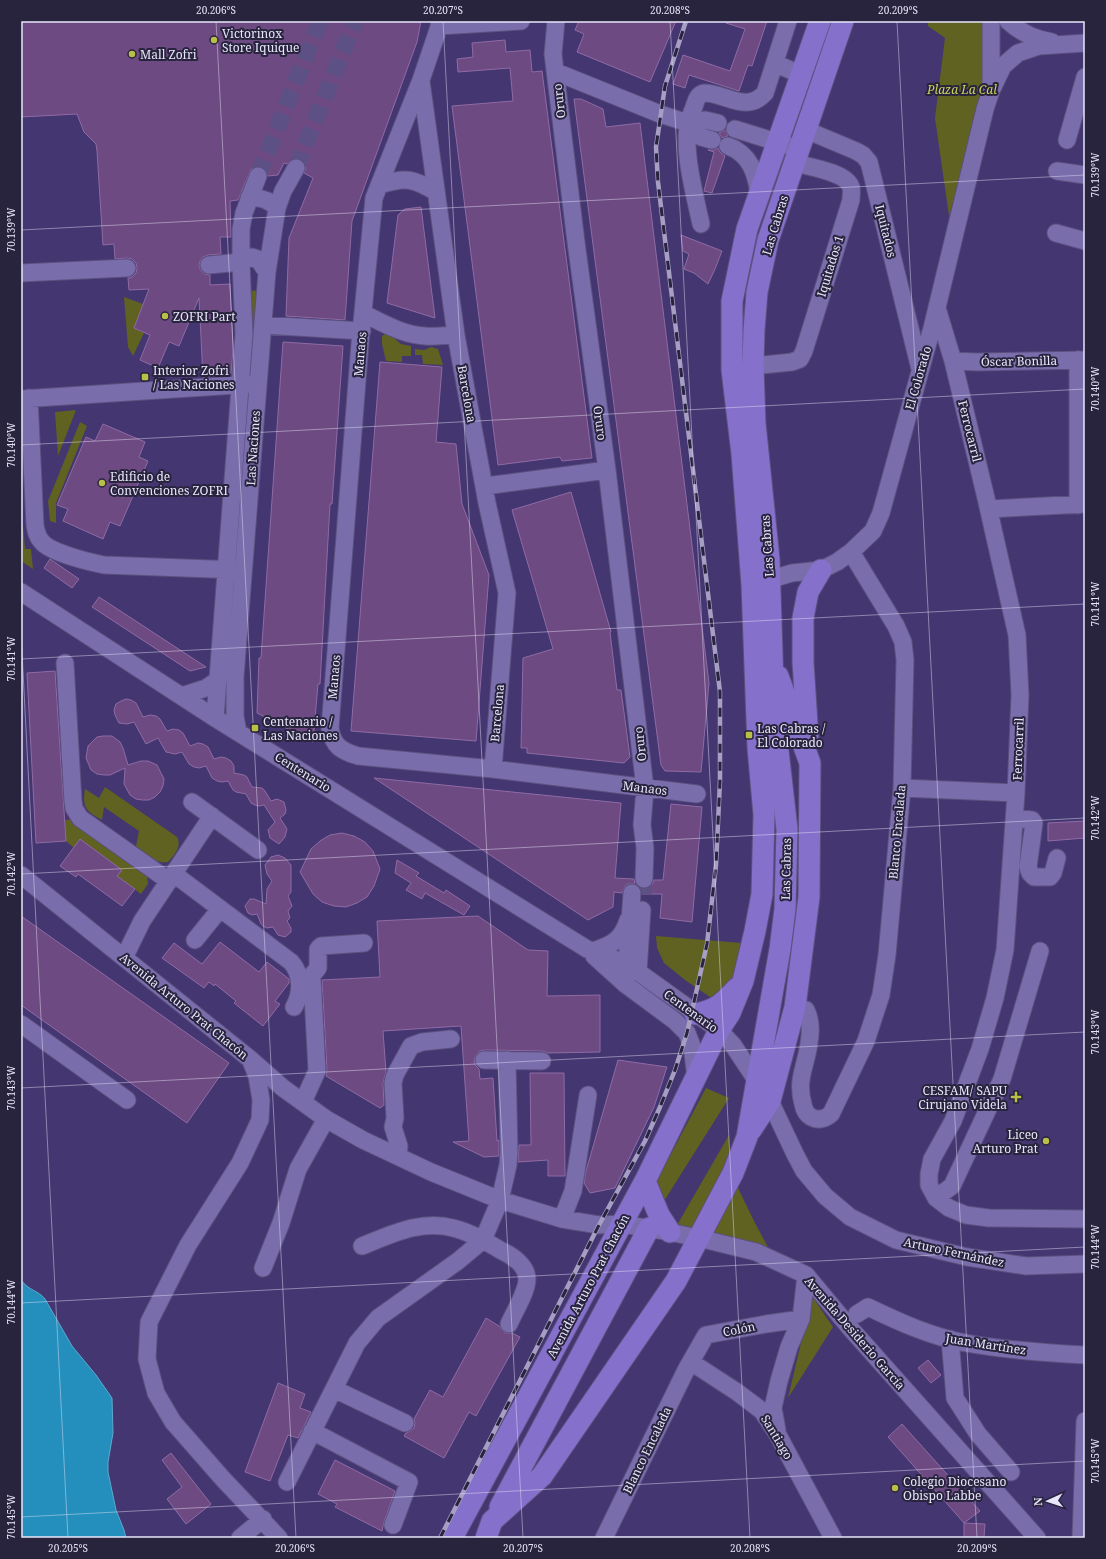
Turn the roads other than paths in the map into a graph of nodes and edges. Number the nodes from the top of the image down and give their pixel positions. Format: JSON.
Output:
{"nodes":[{"id":1,"x":521,"y":21,"type":"edge"},
{"id":2,"x":556,"y":21,"type":"edge"},
{"id":3,"x":788,"y":21,"type":"edge"},
{"id":4,"x":820,"y":21,"type":"edge"},
{"id":5,"x":843,"y":21,"type":"edge"},
{"id":6,"x":991,"y":21,"type":"edge"},
{"id":7,"x":1008,"y":21,"type":"edge"},
{"id":8,"x":440,"y":23,"type":"edge"},
{"id":9,"x":1085,"y":43,"type":"edge"},
{"id":10,"x":1062,"y":44,"type":"junction"},
{"id":11,"x":774,"y":63,"type":"junction"},
{"id":12,"x":556,"y":72,"type":"junction"},
{"id":13,"x":801,"y":75,"type":"junction"},
{"id":14,"x":1085,"y":77,"type":"edge"},
{"id":15,"x":421,"y":80,"type":"junction"},
{"id":16,"x":991,"y":91,"type":"junction"},
{"id":17,"x":688,"y":123,"type":"junction"},
{"id":18,"x":718,"y":123,"type":"dead end"},
{"id":19,"x":735,"y":129,"type":"dead end"},
{"id":20,"x":712,"y":140,"type":"dead end"},
{"id":21,"x":1067,"y":140,"type":"dead end"},
{"id":22,"x":778,"y":142,"type":"junction"},
{"id":23,"x":728,"y":146,"type":"dead end"},
{"id":24,"x":800,"y":147,"type":"junction"},
{"id":25,"x":296,"y":168,"type":"tunnel mouth"},
{"id":26,"x":1057,"y":171,"type":"dead end"},
{"id":27,"x":1085,"y":175,"type":"edge"},
{"id":28,"x":258,"y":176,"type":"tunnel mouth"},
{"id":29,"x":380,"y":185,"type":"junction"},
{"id":30,"x":436,"y":192,"type":"junction"},
{"id":31,"x":759,"y":194,"type":"junction"},
{"id":32,"x":249,"y":198,"type":"junction"},
{"id":33,"x":277,"y":208,"type":"junction"},
{"id":34,"x":701,"y":224,"type":"dead end"},
{"id":35,"x":1056,"y":233,"type":"dead end"},
{"id":36,"x":1085,"y":241,"type":"edge"},
{"id":37,"x":241,"y":262,"type":"junction"},
{"id":38,"x":209,"y":265,"type":"dead end"},
{"id":39,"x":127,"y":268,"type":"dead end"},
{"id":40,"x":267,"y":272,"type":"junction"},
{"id":41,"x":21,"y":273,"type":"edge"},
{"id":42,"x":937,"y":308,"type":"junction"},
{"id":43,"x":363,"y":322,"type":"junction"},
{"id":44,"x":263,"y":325,"type":"junction"},
{"id":45,"x":456,"y":335,"type":"junction"},
{"id":46,"x":1082,"y":360,"type":"edge"},
{"id":47,"x":952,"y":361,"type":"junction"},
{"id":48,"x":753,"y":366,"type":"junction"},
{"id":49,"x":920,"y":369,"type":"junction"},
{"id":50,"x":258,"y":384,"type":"junction"},
{"id":51,"x":241,"y":385,"type":"junction"},
{"id":52,"x":25,"y":399,"type":"edge"},
{"id":53,"x":607,"y":470,"type":"junction"},
{"id":54,"x":485,"y":486,"type":"junction"},
{"id":55,"x":1082,"y":504,"type":"edge"},
{"id":56,"x":989,"y":509,"type":"junction"},
{"id":57,"x":851,"y":552,"type":"junction"},
{"id":58,"x":227,"y":570,"type":"junction"},
{"id":59,"x":244,"y":570,"type":"junction"},
{"id":60,"x":821,"y":570,"type":"junction"},
{"id":61,"x":761,"y":582,"type":"junction"},
{"id":62,"x":21,"y":592,"type":"edge"},
{"id":63,"x":773,"y":661,"type":"junction"},
{"id":64,"x":65,"y":663,"type":"dead end"},
{"id":65,"x":218,"y":680,"type":"junction"},
{"id":66,"x":180,"y":696,"type":"junction"},
{"id":67,"x":215,"y":718,"type":"junction"},
{"id":68,"x":238,"y":732,"type":"junction"},
{"id":69,"x":810,"y":763,"type":"junction"},
{"id":70,"x":493,"y":769,"type":"junction"},
{"id":71,"x":645,"y":788,"type":"junction"},
{"id":72,"x":902,"y":788,"type":"junction"},
{"id":73,"x":1016,"y":793,"type":"junction"},
{"id":74,"x":697,"y":794,"type":"dead end"},
{"id":75,"x":192,"y":802,"type":"dead end"},
{"id":76,"x":212,"y":816,"type":"junction"},
{"id":77,"x":1015,"y":818,"type":"junction"},
{"id":78,"x":258,"y":850,"type":"dead end"},
{"id":79,"x":1057,"y":858,"type":"dead end"},
{"id":80,"x":21,"y":875,"type":"edge"},
{"id":81,"x":171,"y":877,"type":"junction"},
{"id":82,"x":638,"y":886,"type":"junction"},
{"id":83,"x":220,"y":909,"type":"junction"},
{"id":84,"x":631,"y":910,"type":"junction"},
{"id":85,"x":195,"y":940,"type":"dead end"},
{"id":86,"x":364,"y":943,"type":"dead end"},
{"id":87,"x":590,"y":950,"type":"junction"},
{"id":88,"x":1040,"y":951,"type":"dead end"},
{"id":89,"x":124,"y":958,"type":"junction"},
{"id":90,"x":632,"y":968,"type":"junction"},
{"id":91,"x":743,"y":981,"type":"junction"},
{"id":92,"x":625,"y":984,"type":"junction"},
{"id":93,"x":294,"y":1006,"type":"dead end"},
{"id":94,"x":795,"y":1008,"type":"junction"},
{"id":95,"x":695,"y":1014,"type":"junction"},
{"id":96,"x":21,"y":1024,"type":"edge"},
{"id":97,"x":719,"y":1030,"type":"junction"},
{"id":98,"x":451,"y":1039,"type":"dead end"},
{"id":99,"x":250,"y":1058,"type":"junction"},
{"id":100,"x":484,"y":1060,"type":"dead end"},
{"id":101,"x":507,"y":1060,"type":"junction"},
{"id":102,"x":542,"y":1061,"type":"dead end"},
{"id":103,"x":696,"y":1078,"type":"junction"},
{"id":104,"x":757,"y":1081,"type":"junction"},
{"id":105,"x":588,"y":1095,"type":"dead end"},
{"id":106,"x":126,"y":1100,"type":"dead end"},
{"id":107,"x":770,"y":1101,"type":"junction"},
{"id":108,"x":303,"y":1102,"type":"junction"},
{"id":109,"x":326,"y":1119,"type":"junction"},
{"id":110,"x":746,"y":1137,"type":"junction"},
{"id":111,"x":398,"y":1156,"type":"junction"},
{"id":112,"x":645,"y":1181,"type":"junction"},
{"id":113,"x":933,"y":1191,"type":"junction"},
{"id":114,"x":500,"y":1200,"type":"junction"},
{"id":115,"x":562,"y":1219,"type":"junction"},
{"id":116,"x":1085,"y":1219,"type":"edge"},
{"id":117,"x":622,"y":1224,"type":"junction"},
{"id":118,"x":649,"y":1228,"type":"junction"},
{"id":119,"x":670,"y":1232,"type":"junction"},
{"id":120,"x":698,"y":1238,"type":"junction"},
{"id":121,"x":482,"y":1240,"type":"junction"},
{"id":122,"x":362,"y":1246,"type":"dead end"},
{"id":123,"x":1085,"y":1264,"type":"edge"},
{"id":124,"x":263,"y":1268,"type":"dead end"},
{"id":125,"x":806,"y":1275,"type":"junction"},
{"id":126,"x":863,"y":1310,"type":"dead end"},
{"id":127,"x":802,"y":1319,"type":"junction"},
{"id":128,"x":509,"y":1324,"type":"dead end"},
{"id":129,"x":950,"y":1339,"type":"junction"},
{"id":130,"x":1085,"y":1355,"type":"edge"},
{"id":131,"x":691,"y":1362,"type":"junction"},
{"id":132,"x":334,"y":1389,"type":"junction"},
{"id":133,"x":1085,"y":1421,"type":"edge"},
{"id":134,"x":405,"y":1423,"type":"dead end"},
{"id":135,"x":312,"y":1431,"type":"junction"},
{"id":136,"x":778,"y":1435,"type":"junction"},
{"id":137,"x":1011,"y":1472,"type":"dead end"},
{"id":138,"x":287,"y":1482,"type":"dead end"},
{"id":139,"x":263,"y":1519,"type":"junction"},
{"id":140,"x":392,"y":1525,"type":"dead end"},
{"id":141,"x":489,"y":1530,"type":"edge"},
{"id":142,"x":240,"y":1538,"type":"edge"},
{"id":143,"x":279,"y":1538,"type":"edge"},
{"id":144,"x":452,"y":1538,"type":"edge"},
{"id":145,"x":604,"y":1538,"type":"edge"},
{"id":146,"x":832,"y":1538,"type":"edge"},
{"id":147,"x":1037,"y":1538,"type":"edge"},
{"id":148,"x":1081,"y":1538,"type":"edge"}],
"edges":[{"from":1,"to":8,"type":"street"},
{"from":2,"to":12,"type":"street","name":"Oruro"},
{"from":3,"to":11,"type":"street"},
{"from":4,"to":13,"type":"main road","name":"Las Cabras"},
{"from":5,"to":24,"type":"main road","name":"Las Cabras"},
{"from":6,"to":16,"type":"street"},
{"from":7,"to":10,"type":"street"},
{"from":8,"to":15,"type":"street","name":"Barcelona"},
{"from":9,"to":10,"type":"street"},
{"from":10,"to":16,"type":"street"},
{"from":11,"to":13,"type":"street"},
{"from":11,"to":17,"type":"street"},
{"from":12,"to":17,"type":"street"},
{"from":12,"to":53,"type":"street","name":"Oruro"},
{"from":13,"to":22,"type":"main road","name":"Las Cabras"},
{"from":14,"to":21,"type":"street"},
{"from":15,"to":29,"type":"street","name":"Manaos"},
{"from":15,"to":30,"type":"street","name":"Barcelona"},
{"from":16,"to":42,"type":"street","name":"El Colorado"},
{"from":17,"to":18,"type":"street"},
{"from":17,"to":20,"type":"street"},
{"from":17,"to":34,"type":"street"},
{"from":19,"to":22,"type":"street"},
{"from":22,"to":24,"type":"street"},
{"from":22,"to":31,"type":"main road","name":"Las Cabras"},
{"from":23,"to":31,"type":"street"},
{"from":24,"to":48,"type":"main road","name":"Las Cabras"},
{"from":24,"to":48,"type":"street","name":"Iquitados 1"},
{"from":24,"to":49,"type":"street","name":"Iquitados"},
{"from":25,"to":33,"type":"street","name":"Las Naciones"},
{"from":26,"to":27,"type":"street"},
{"from":28,"to":32,"type":"street","name":"Las Naciones"},
{"from":29,"to":30,"type":"street"},
{"from":29,"to":43,"type":"street","name":"Manaos"},
{"from":30,"to":45,"type":"street","name":"Barcelona"},
{"from":31,"to":61,"type":"main road","name":"Las Cabras"},
{"from":32,"to":33,"type":"street"},
{"from":32,"to":37,"type":"street","name":"Las Naciones"},
{"from":33,"to":40,"type":"street","name":"Las Naciones"},
{"from":35,"to":36,"type":"street"},
{"from":37,"to":38,"type":"street"},
{"from":37,"to":40,"type":"street"},
{"from":37,"to":51,"type":"street","name":"Las Naciones"},
{"from":39,"to":41,"type":"street"},
{"from":40,"to":44,"type":"street","name":"Las Naciones"},
{"from":42,"to":47,"type":"street","name":"Ferrocarril"},
{"from":42,"to":49,"type":"street","name":"El Colorado"},
{"from":43,"to":44,"type":"street"},
{"from":43,"to":45,"type":"street","name":"Manaos"},
{"from":43,"to":70,"type":"street","name":"Manaos"},
{"from":44,"to":50,"type":"street","name":"Las Naciones"},
{"from":45,"to":54,"type":"street","name":"Barcelona"},
{"from":46,"to":47,"type":"street","name":"Óscar Bonilla"},
{"from":46,"to":55,"type":"street"},
{"from":47,"to":56,"type":"street","name":"Ferrocarril"},
{"from":48,"to":61,"type":"main road","name":"Las Cabras"},
{"from":49,"to":57,"type":"street","name":"El Colorado"},
{"from":50,"to":51,"type":"street"},
{"from":50,"to":59,"type":"street","name":"Las Naciones"},
{"from":51,"to":52,"type":"street"},
{"from":51,"to":58,"type":"street","name":"Las Naciones"},
{"from":52,"to":58,"type":"street"},
{"from":53,"to":54,"type":"street"},
{"from":53,"to":71,"type":"street","name":"Oruro"},
{"from":54,"to":70,"type":"street","name":"Barcelona"},
{"from":55,"to":56,"type":"street"},
{"from":56,"to":73,"type":"street","name":"Ferrocarril"},
{"from":57,"to":60,"type":"street","name":"El Colorado"},
{"from":57,"to":72,"type":"street","name":"Blanco Encalada"},
{"from":58,"to":59,"type":"street"},
{"from":58,"to":65,"type":"street","name":"Las Naciones"},
{"from":59,"to":68,"type":"street","name":"Las Naciones"},
{"from":60,"to":61,"type":"street","name":"El Colorado"},
{"from":60,"to":69,"type":"main road"},
{"from":61,"to":63,"type":"main road","name":"Las Cabras"},
{"from":61,"to":91,"type":"main road","name":"Las Cabras"},
{"from":62,"to":66,"type":"street","name":"Centenario"},
{"from":63,"to":69,"type":"main road"},
{"from":63,"to":104,"type":"main road","name":"Las Cabras"},
{"from":64,"to":81,"type":"street"},
{"from":65,"to":66,"type":"street"},
{"from":65,"to":67,"type":"street","name":"Las Naciones"},
{"from":66,"to":67,"type":"street","name":"Centenario"},
{"from":67,"to":68,"type":"street","name":"Centenario"},
{"from":68,"to":87,"type":"street","name":"Centenario"},
{"from":69,"to":94,"type":"main road"},
{"from":70,"to":71,"type":"street","name":"Manaos"},
{"from":71,"to":74,"type":"street","name":"Manaos"},
{"from":71,"to":82,"type":"street","name":"Oruro"},
{"from":72,"to":73,"type":"street"},
{"from":72,"to":94,"type":"street","name":"Blanco Encalada"},
{"from":73,"to":77,"type":"street","name":"Ferrocarril"},
{"from":75,"to":76,"type":"street"},
{"from":76,"to":78,"type":"street"},
{"from":76,"to":81,"type":"street"},
{"from":77,"to":79,"type":"street"},
{"from":77,"to":113,"type":"street","name":"Ferrocarril"},
{"from":80,"to":89,"type":"street","name":"Avenida Arturo Prat Chacón"},
{"from":81,"to":83,"type":"street"},
{"from":81,"to":89,"type":"street"},
{"from":82,"to":84,"type":"street","name":"Oruro"},
{"from":82,"to":90,"type":"street","name":"Oruro"},
{"from":83,"to":85,"type":"street"},
{"from":83,"to":93,"type":"street"},
{"from":84,"to":87,"type":"street"},
{"from":84,"to":90,"type":"street","name":"Oruro"},
{"from":86,"to":108,"type":"street"},
{"from":87,"to":90,"type":"street","name":"Centenario"},
{"from":87,"to":92,"type":"street","name":"Centenario"},
{"from":88,"to":113,"type":"street"},
{"from":89,"to":99,"type":"street","name":"Avenida Arturo Prat Chacón"},
{"from":90,"to":92,"type":"street","name":"Oruro"},
{"from":90,"to":95,"type":"street","name":"Centenario"},
{"from":91,"to":95,"type":"main road"},
{"from":91,"to":97,"type":"main road","name":"Las Cabras"},
{"from":92,"to":103,"type":"street","name":"Centenario"},
{"from":94,"to":107,"type":"main road"},
{"from":95,"to":97,"type":"street","name":"Centenario"},
{"from":96,"to":106,"type":"street"},
{"from":97,"to":103,"type":"main road","name":"Avenida Arturo Prat Chacón"},
{"from":97,"to":104,"type":"street","name":"Centenario"},
{"from":98,"to":111,"type":"street"},
{"from":99,"to":108,"type":"street","name":"Avenida Desiderio García"},
{"from":99,"to":139,"type":"street","name":"Avenida Arturo Prat Chacón"},
{"from":100,"to":101,"type":"street"},
{"from":101,"to":102,"type":"street"},
{"from":101,"to":114,"type":"street"},
{"from":103,"to":112,"type":"main road","name":"Avenida Arturo Prat Chacón"},
{"from":104,"to":107,"type":"street","name":"Centenario"},
{"from":104,"to":110,"type":"main road"},
{"from":105,"to":115,"type":"street"},
{"from":107,"to":110,"type":"main road"},
{"from":107,"to":123,"type":"street","name":"Arturo Fernández"},
{"from":108,"to":109,"type":"street","name":"Avenida Desiderio García"},
{"from":109,"to":111,"type":"street","name":"Avenida Desiderio García"},
{"from":109,"to":124,"type":"street"},
{"from":110,"to":120,"type":"main road"},
{"from":111,"to":114,"type":"street","name":"Avenida Desiderio García"},
{"from":112,"to":117,"type":"main road","name":"Avenida Arturo Prat Chacón"},
{"from":112,"to":119,"type":"main road"},
{"from":113,"to":116,"type":"street"},
{"from":114,"to":115,"type":"street","name":"Avenida Desiderio García"},
{"from":114,"to":121,"type":"street"},
{"from":115,"to":117,"type":"street","name":"Avenida Desiderio García"},
{"from":117,"to":118,"type":"street","name":"Avenida Desiderio García"},
{"from":117,"to":144,"type":"main road","name":"Avenida Arturo Prat Chacón"},
{"from":118,"to":119,"type":"street","name":"Avenida Desiderio García"},
{"from":118,"to":141,"type":"main road"},
{"from":119,"to":120,"type":"street","name":"Avenida Desiderio García"},
{"from":120,"to":125,"type":"street","name":"Avenida Desiderio García"},
{"from":120,"to":141,"type":"main road"},
{"from":121,"to":122,"type":"street"},
{"from":121,"to":128,"type":"street"},
{"from":121,"to":132,"type":"street"},
{"from":125,"to":127,"type":"street"},
{"from":125,"to":147,"type":"street","name":"Avenida Desiderio García"},
{"from":126,"to":129,"type":"street","name":"Juan Martínez"},
{"from":127,"to":131,"type":"street","name":"Colón"},
{"from":127,"to":136,"type":"street"},
{"from":129,"to":130,"type":"street","name":"Juan Martínez"},
{"from":129,"to":137,"type":"street"},
{"from":131,"to":136,"type":"street","name":"Santiago"},
{"from":131,"to":145,"type":"street","name":"Blanco Encalada"},
{"from":132,"to":134,"type":"street"},
{"from":132,"to":135,"type":"street"},
{"from":133,"to":148,"type":"street"},
{"from":135,"to":138,"type":"street"},
{"from":135,"to":140,"type":"street"},
{"from":136,"to":146,"type":"street","name":"Santiago"},
{"from":139,"to":142,"type":"street"},
{"from":139,"to":143,"type":"street","name":"Avenida Arturo Prat Chacón"}]}
